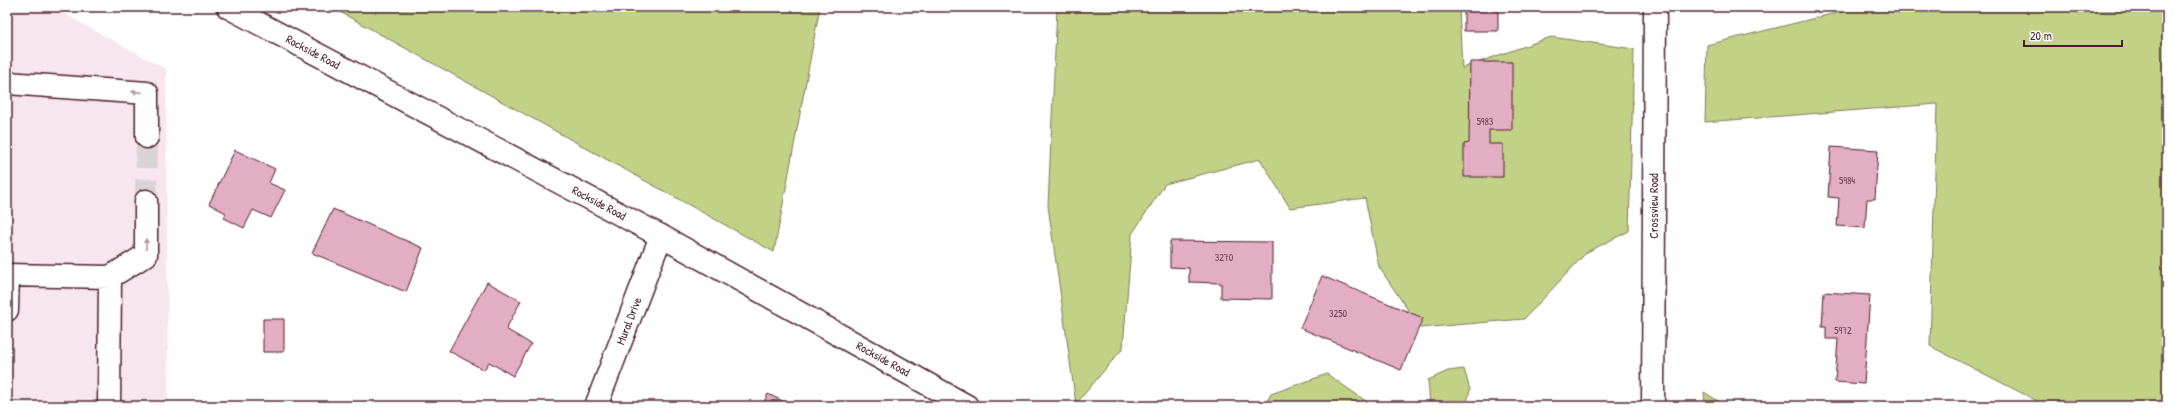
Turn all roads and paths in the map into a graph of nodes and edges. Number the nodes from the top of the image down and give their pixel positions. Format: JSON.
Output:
{"nodes":[{"id":1,"x":228,"y":7,"type":"edge"},
{"id":2,"x":1655,"y":7,"type":"edge"},
{"id":3,"x":7,"y":83,"type":"edge"},
{"id":4,"x":147,"y":136,"type":"tunnel mouth"},
{"id":5,"x":146,"y":201,"type":"tunnel mouth"},
{"id":6,"x":661,"y":236,"type":"junction"},
{"id":7,"x":7,"y":275,"type":"edge"},
{"id":8,"x":110,"y":277,"type":"junction"},
{"id":9,"x":7,"y":310,"type":"edge"},
{"id":10,"x":109,"y":406,"type":"edge"},
{"id":11,"x":596,"y":406,"type":"edge"},
{"id":12,"x":967,"y":406,"type":"edge"},
{"id":13,"x":1653,"y":406,"type":"edge"}],
"edges":[{"from":1,"to":6,"type":"main road","name":"Rockside Road"},
{"from":2,"to":13,"type":"main road","name":"Crossview Road"},
{"from":4,"to":3,"type":"main road","one_way":true},
{"from":8,"to":5,"type":"main road","one_way":true},
{"from":6,"to":11,"type":"main road","name":"Mural Drive"},
{"from":6,"to":12,"type":"main road","name":"Rockside Road"},
{"from":7,"to":8,"type":"main road"},
{"from":7,"to":9,"type":"main road"},
{"from":8,"to":10,"type":"main road"}]}
